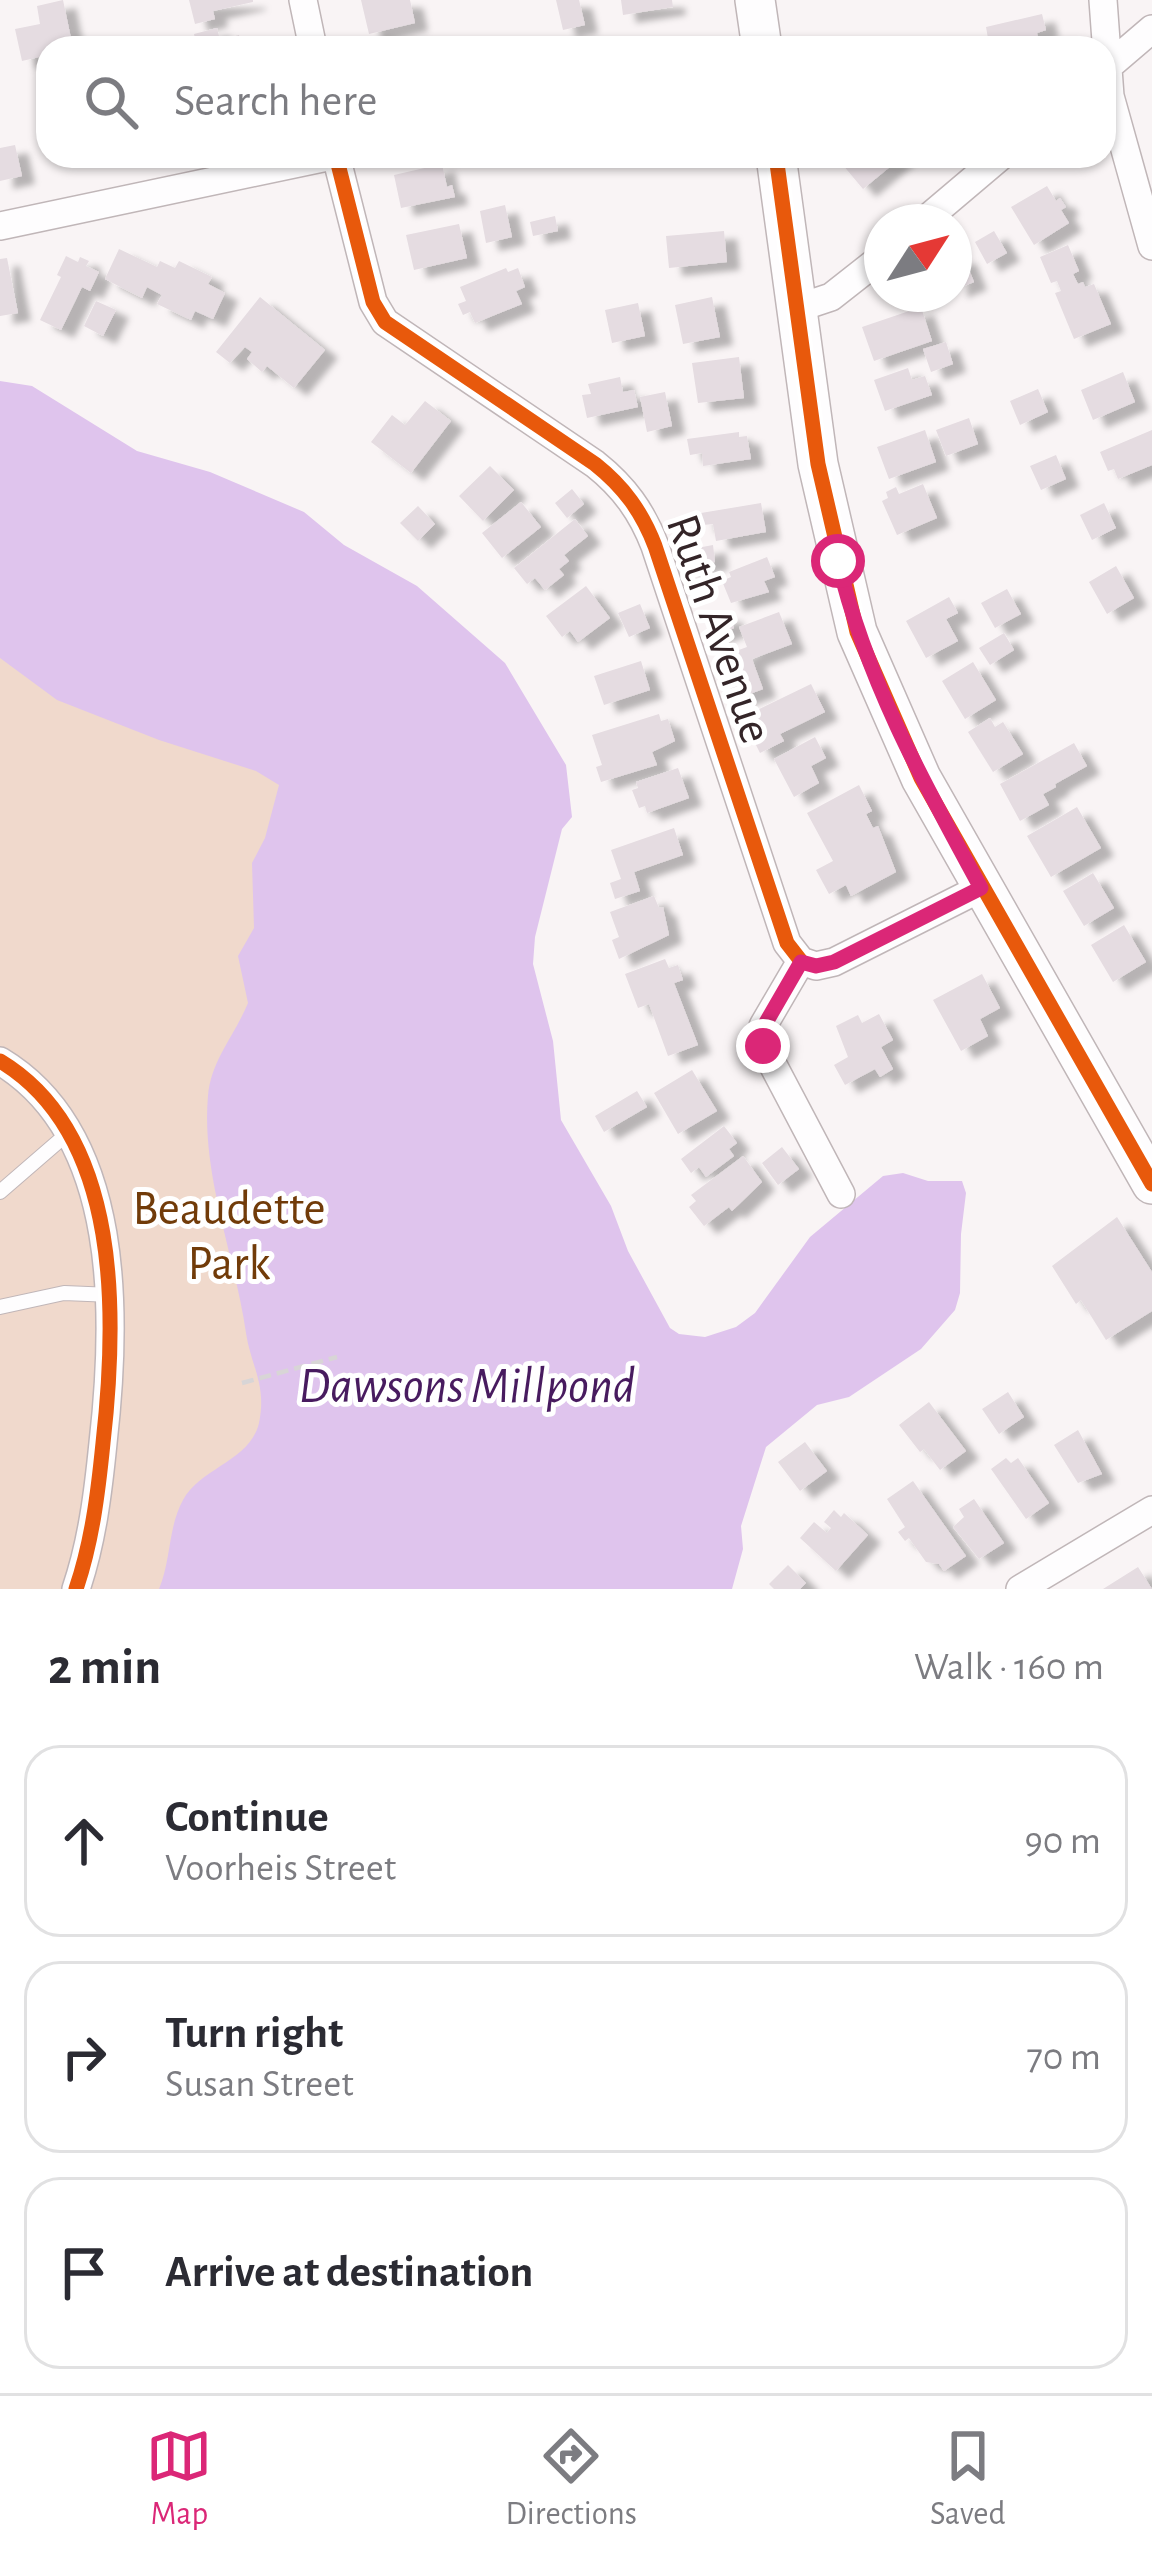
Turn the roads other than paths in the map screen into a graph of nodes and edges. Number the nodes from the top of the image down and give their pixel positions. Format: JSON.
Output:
{"nodes":[{"id":1,"x":303,"y":0,"type":"edge"},
{"id":2,"x":755,"y":0,"type":"edge"},
{"id":3,"x":1103,"y":0,"type":"edge"},
{"id":4,"x":1152,"y":29,"type":"edge"},
{"id":5,"x":310,"y":36,"type":"edge"},
{"id":6,"x":760,"y":36,"type":"edge"},
{"id":7,"x":1105,"y":36,"type":"edge"},
{"id":8,"x":1116,"y":60,"type":"edge"},
{"id":9,"x":1116,"y":117,"type":"edge"},
{"id":10,"x":277,"y":168,"type":"edge"},
{"id":11,"x":337,"y":168,"type":"edge"},
{"id":12,"x":777,"y":168,"type":"edge"},
{"id":13,"x":987,"y":168,"type":"edge"},
{"id":14,"x":944,"y":204,"type":"edge"},
{"id":15,"x":0,"y":226,"type":"edge"},
{"id":16,"x":1152,"y":246,"type":"edge"},
{"id":17,"x":864,"y":271,"type":"edge"},
{"id":18,"x":795,"y":309,"type":"junction"},
{"id":19,"x":981,"y":888,"type":"junction"},
{"id":20,"x":801,"y":962,"type":"junction"},
{"id":21,"x":0,"y":1061,"type":"edge"},
{"id":22,"x":67,"y":1134,"type":"junction"},
{"id":23,"x":1152,"y":1184,"type":"edge"},
{"id":24,"x":0,"y":1192,"type":"edge"},
{"id":25,"x":841,"y":1194,"type":"dead end"},
{"id":26,"x":112,"y":1295,"type":"junction"},
{"id":27,"x":0,"y":1307,"type":"edge"},
{"id":28,"x":1152,"y":1510,"type":"edge"},
{"id":29,"x":76,"y":1589,"type":"edge"},
{"id":30,"x":1020,"y":1589,"type":"edge"}],
"edges":[{"from":1,"to":5,"type":"street"},
{"from":2,"to":6,"type":"street"},
{"from":3,"to":7,"type":"street"},
{"from":4,"to":8,"type":"street"},
{"from":9,"to":16,"type":"street"},
{"from":10,"to":15,"type":"street"},
{"from":11,"to":20,"type":"street","name":"Ruth Avenue"},
{"from":12,"to":18,"type":"street"},
{"from":13,"to":14,"type":"street"},
{"from":17,"to":18,"type":"street"},
{"from":18,"to":19,"type":"street"},
{"from":19,"to":20,"type":"street"},
{"from":19,"to":23,"type":"street"},
{"from":20,"to":25,"type":"street"},
{"from":21,"to":22,"type":"street"},
{"from":22,"to":24,"type":"lane"},
{"from":22,"to":26,"type":"street"},
{"from":26,"to":27,"type":"lane"},
{"from":26,"to":29,"type":"street"},
{"from":28,"to":30,"type":"street"}]}
